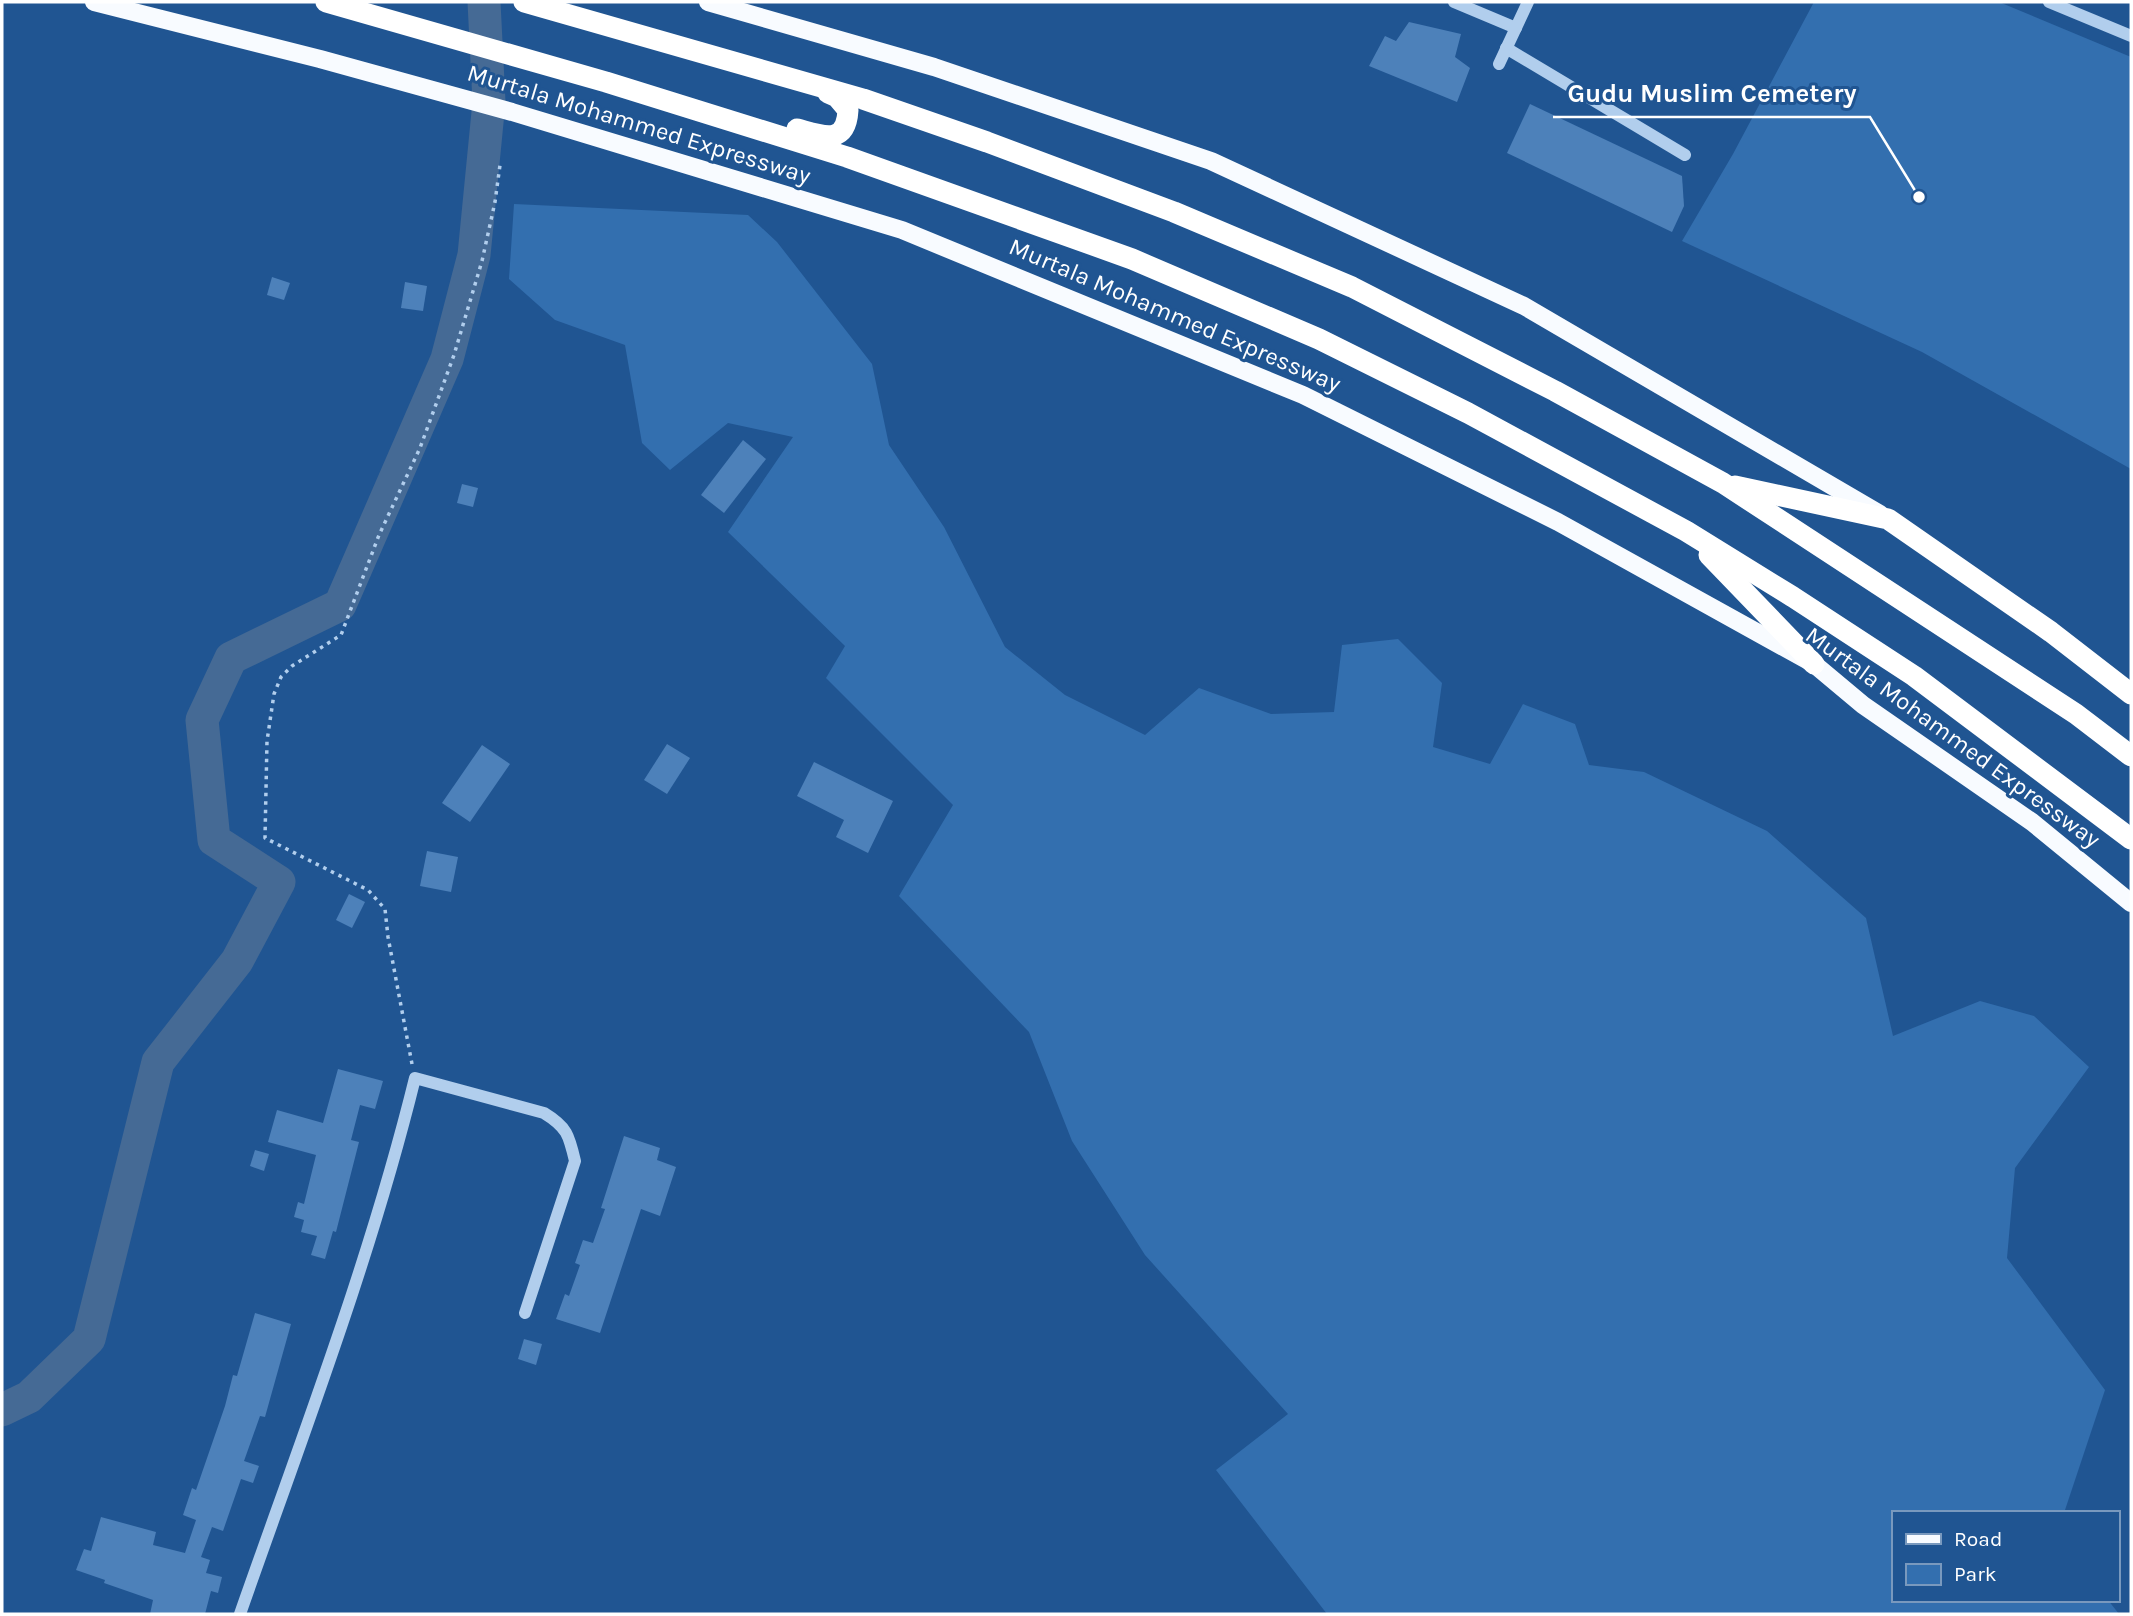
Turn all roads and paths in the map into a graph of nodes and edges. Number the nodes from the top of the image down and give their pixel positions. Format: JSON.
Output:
{"nodes":[{"id":1,"x":94,"y":2,"type":"edge"},
{"id":2,"x":328,"y":2,"type":"edge"},
{"id":3,"x":708,"y":2,"type":"edge"},
{"id":4,"x":1454,"y":2,"type":"edge"},
{"id":5,"x":1528,"y":2,"type":"edge"},
{"id":6,"x":2049,"y":2,"type":"edge"},
{"id":7,"x":532,"y":4,"type":"edge"},
{"id":8,"x":1516,"y":28,"type":"junction"},
{"id":9,"x":2131,"y":36,"type":"edge"},
{"id":10,"x":1506,"y":48,"type":"junction"},
{"id":11,"x":1499,"y":64,"type":"dead end"},
{"id":12,"x":805,"y":82,"type":"junction"},
{"id":13,"x":719,"y":117,"type":"junction"},
{"id":14,"x":1685,"y":155,"type":"dead end"},
{"id":15,"x":500,"y":164,"type":"dead end"},
{"id":16,"x":1723,"y":483,"type":"junction"},
{"id":17,"x":1888,"y":519,"type":"junction"},
{"id":18,"x":1686,"y":531,"type":"junction"},
{"id":19,"x":1814,"y":664,"type":"junction"},
{"id":20,"x":2131,"y":694,"type":"edge"},
{"id":21,"x":2131,"y":755,"type":"edge"},
{"id":22,"x":2131,"y":839,"type":"edge"},
{"id":23,"x":2131,"y":903,"type":"edge"},
{"id":24,"x":415,"y":1078,"type":"junction"},
{"id":25,"x":525,"y":1313,"type":"dead end"},
{"id":26,"x":240,"y":1614,"type":"edge"}],
"edges":[{"from":1,"to":19,"type":"main road","name":"Murtala Mohammed Expressway"},
{"from":2,"to":13,"type":"highway","name":"Murtala Mohammed Expressway"},
{"from":3,"to":17,"type":"main road"},
{"from":4,"to":8,"type":"street"},
{"from":5,"to":8,"type":"street"},
{"from":6,"to":9,"type":"street"},
{"from":7,"to":12,"type":"highway"},
{"from":8,"to":10,"type":"street"},
{"from":10,"to":11,"type":"street"},
{"from":10,"to":14,"type":"street"},
{"from":12,"to":13,"type":"highway"},
{"from":12,"to":16,"type":"highway"},
{"from":13,"to":18,"type":"highway","name":"Murtala Mohammed Expressway"},
{"from":15,"to":24,"type":"path"},
{"from":16,"to":17,"type":"highway"},
{"from":16,"to":21,"type":"highway"},
{"from":17,"to":20,"type":"highway"},
{"from":18,"to":19,"type":"highway"},
{"from":18,"to":22,"type":"highway","name":"Murtala Mohammed Expressway"},
{"from":19,"to":23,"type":"main road","name":"Murtala Mohammed Expressway"},
{"from":24,"to":25,"type":"street"},
{"from":24,"to":26,"type":"street"}]}
